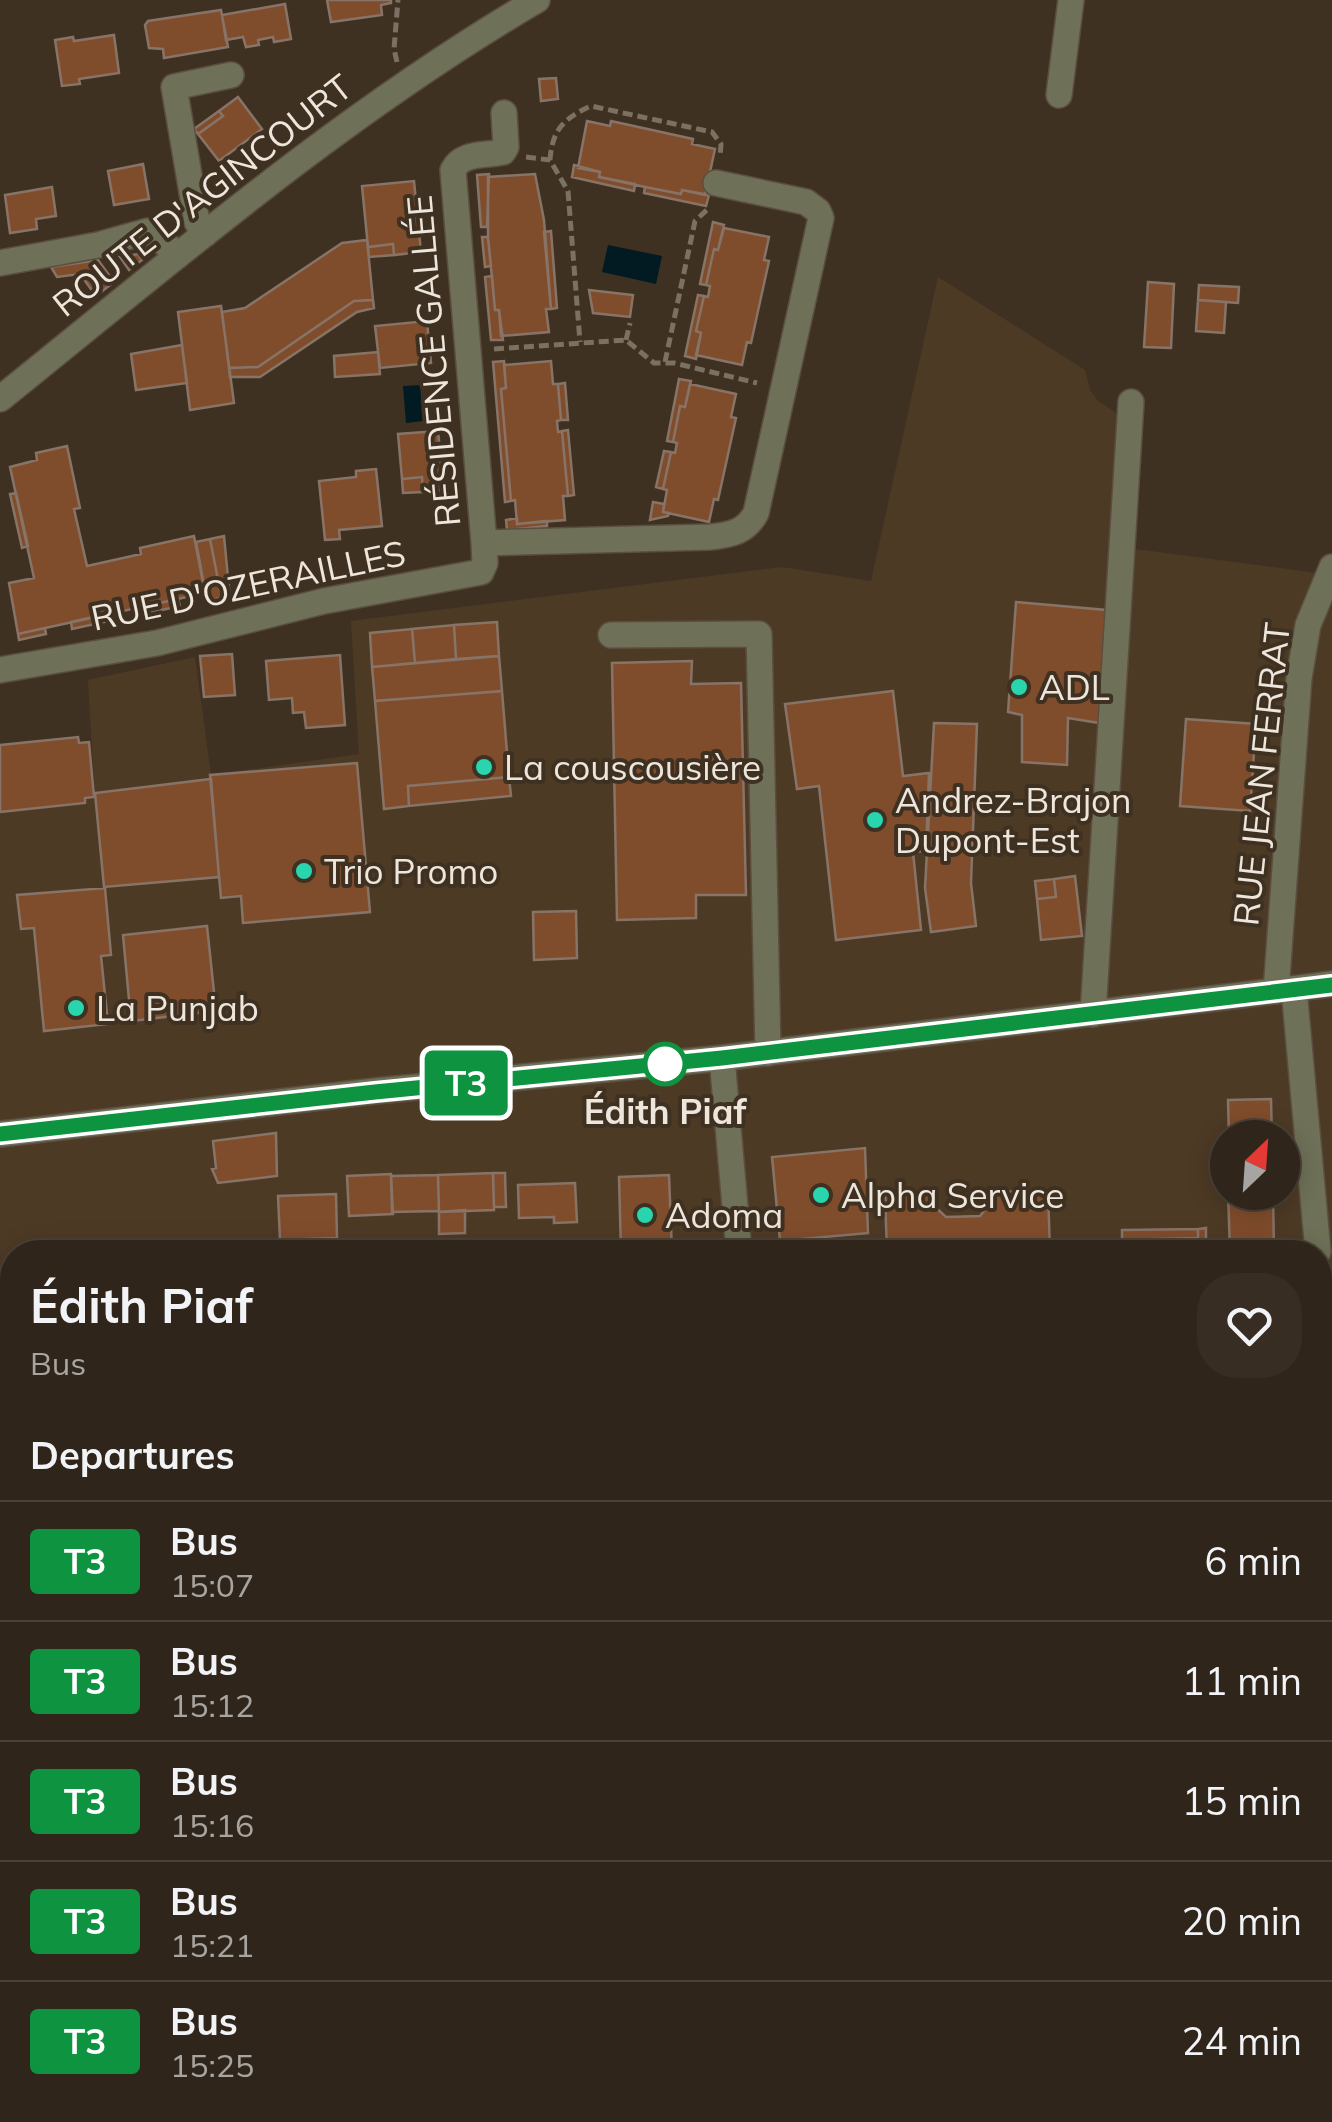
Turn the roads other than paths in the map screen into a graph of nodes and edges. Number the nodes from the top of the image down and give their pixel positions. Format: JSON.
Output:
{"nodes":[{"id":1,"x":537,"y":0,"type":"edge"},
{"id":2,"x":1071,"y":0,"type":"edge"},
{"id":3,"x":230,"y":75,"type":"dead end"},
{"id":4,"x":1058,"y":96,"type":"dead end"},
{"id":5,"x":504,"y":113,"type":"dead end"},
{"id":6,"x":716,"y":183,"type":"road end"},
{"id":7,"x":205,"y":234,"type":"junction"},
{"id":8,"x":176,"y":257,"type":"junction"},
{"id":9,"x":0,"y":263,"type":"edge"},
{"id":10,"x":0,"y":398,"type":"edge"},
{"id":11,"x":1130,"y":402,"type":"dead end"},
{"id":12,"x":484,"y":543,"type":"junction"},
{"id":13,"x":1332,"y":567,"type":"edge"},
{"id":14,"x":612,"y":635,"type":"dead end"},
{"id":15,"x":0,"y":670,"type":"edge"},
{"id":16,"x":1332,"y":984,"type":"edge"},
{"id":17,"x":1285,"y":990,"type":"junction"},
{"id":18,"x":1093,"y":1014,"type":"junction"},
{"id":19,"x":768,"y":1052,"type":"junction"},
{"id":20,"x":722,"y":1058,"type":"junction"},
{"id":21,"x":0,"y":1134,"type":"edge"},
{"id":22,"x":737,"y":1240,"type":"edge"},
{"id":23,"x":1316,"y":1240,"type":"edge"}],
"edges":[{"from":1,"to":7,"type":"street","name":"ROUTE D'AGINCOURT"},
{"from":2,"to":4,"type":"street"},
{"from":3,"to":7,"type":"street"},
{"from":5,"to":12,"type":"street","name":"RÉSIDENCE GALLÉE"},
{"from":6,"to":12,"type":"street","name":"RÉSIDENCE GALLÉE"},
{"from":7,"to":8,"type":"street","name":"ROUTE D'AGINCOURT"},
{"from":8,"to":9,"type":"street"},
{"from":8,"to":10,"type":"street","name":"ROUTE D'AGINCOURT"},
{"from":11,"to":18,"type":"street"},
{"from":12,"to":15,"type":"street","name":"RUE D'OZERAILLES"},
{"from":13,"to":17,"type":"street","name":"RUE JEAN FERRAT"},
{"from":14,"to":19,"type":"street"},
{"from":16,"to":17,"type":"street"},
{"from":17,"to":18,"type":"street"},
{"from":17,"to":23,"type":"street","name":"RUE JEAN FERRAT"},
{"from":18,"to":19,"type":"street"},
{"from":19,"to":20,"type":"street"},
{"from":20,"to":21,"type":"street"},
{"from":20,"to":22,"type":"street"}]}
